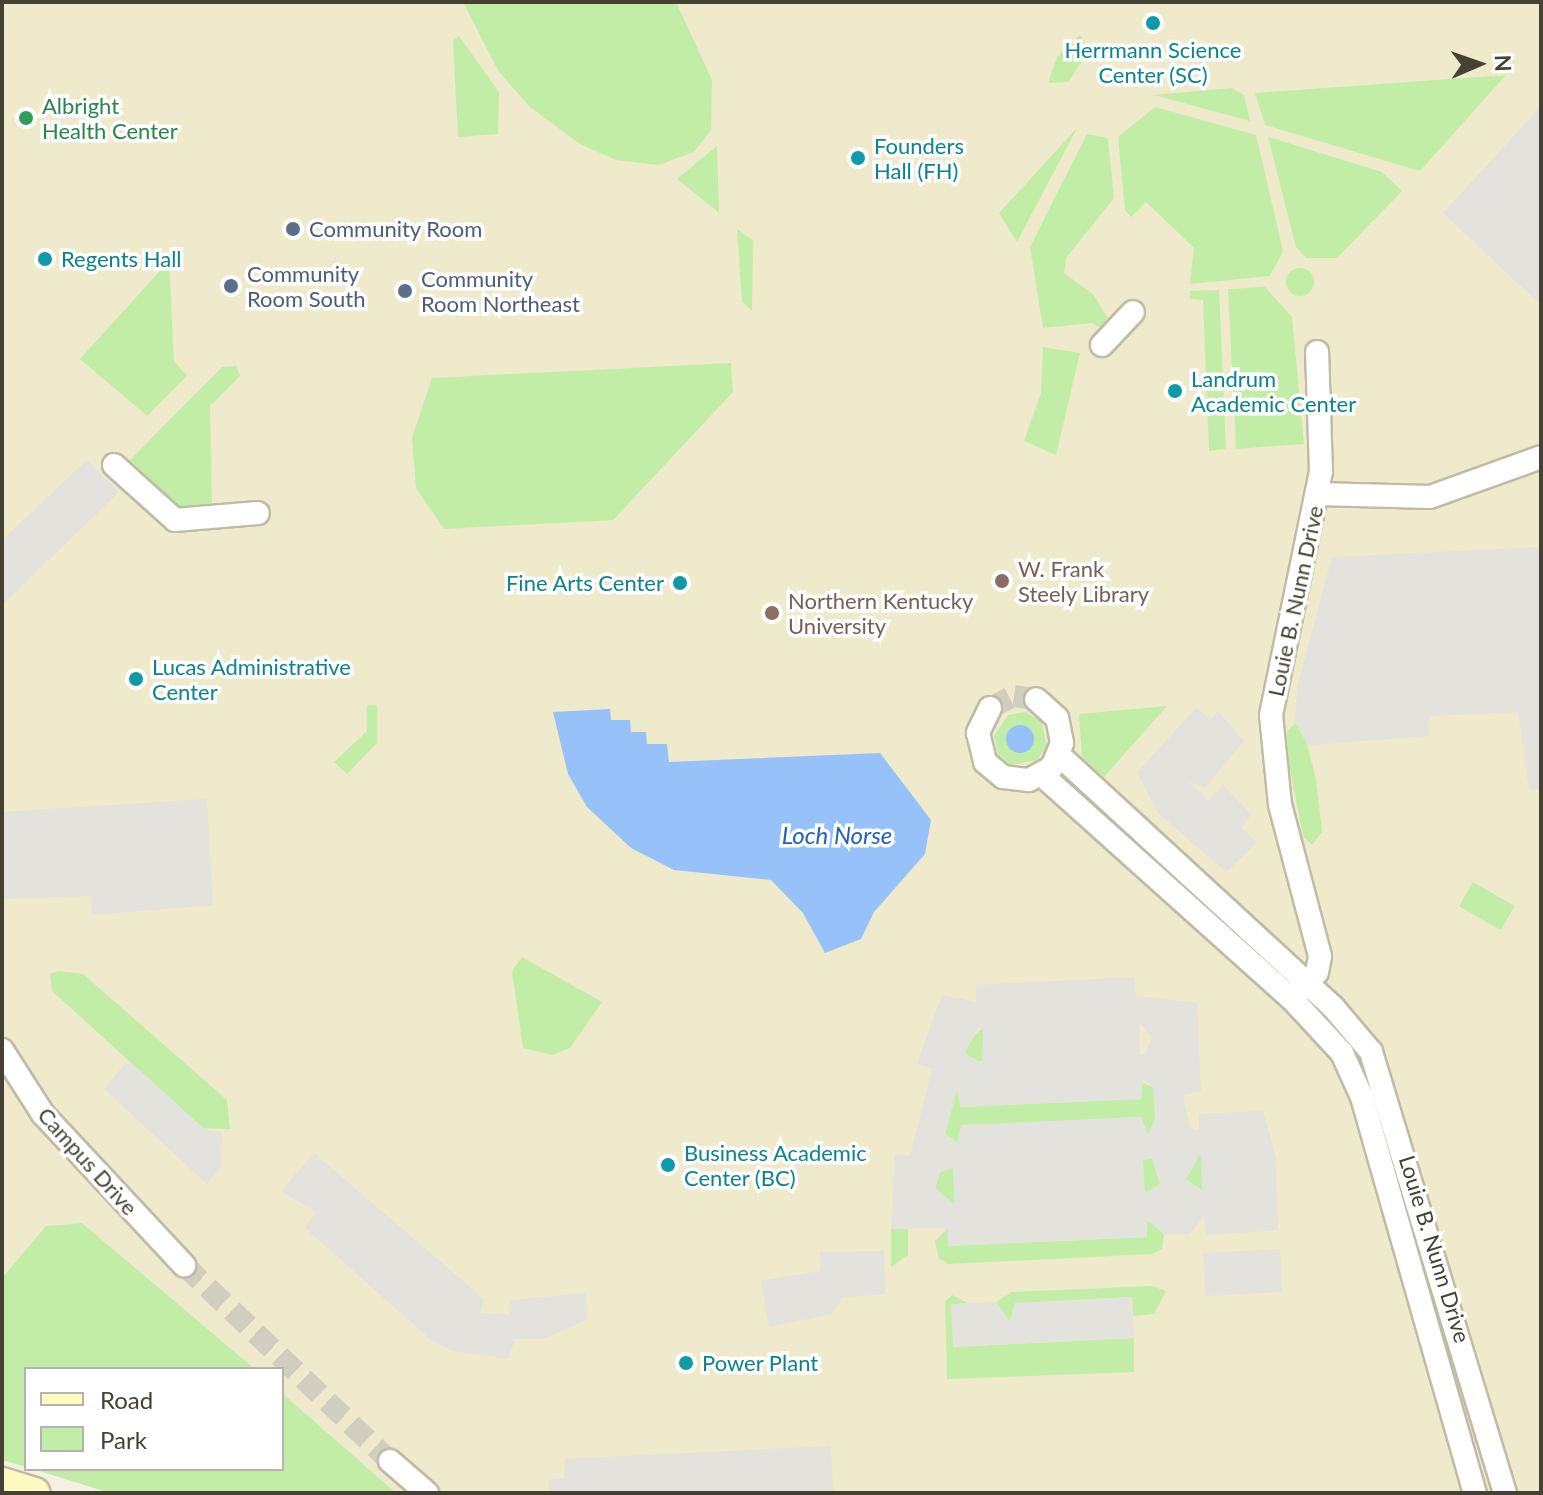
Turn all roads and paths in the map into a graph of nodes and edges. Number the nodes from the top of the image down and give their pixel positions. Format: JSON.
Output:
{"nodes":[{"id":1,"x":1133,"y":312,"type":"dead end"},
{"id":2,"x":1102,"y":345,"type":"dead end"},
{"id":3,"x":1317,"y":352,"type":"dead end"},
{"id":4,"x":1541,"y":457,"type":"edge"},
{"id":5,"x":114,"y":465,"type":"dead end"},
{"id":6,"x":1318,"y":494,"type":"junction"},
{"id":7,"x":258,"y":513,"type":"dead end"},
{"id":8,"x":1036,"y":699,"type":"dead end"},
{"id":9,"x":990,"y":708,"type":"dead end"},
{"id":10,"x":1059,"y":755,"type":"junction"},
{"id":11,"x":1042,"y":775,"type":"junction"},
{"id":12,"x":1298,"y":991,"type":"junction"},
{"id":13,"x":2,"y":1050,"type":"edge"},
{"id":14,"x":184,"y":1265,"type":"tunnel mouth"},
{"id":15,"x":390,"y":1461,"type":"tunnel mouth"},
{"id":16,"x":2,"y":1483,"type":"edge"},
{"id":17,"x":35,"y":1493,"type":"edge"},
{"id":18,"x":427,"y":1493,"type":"edge"},
{"id":19,"x":1475,"y":1493,"type":"edge"},
{"id":20,"x":1505,"y":1493,"type":"edge"}],
"edges":[{"from":1,"to":2,"type":"street"},
{"from":3,"to":6,"type":"street","name":"Louie B. Nunn Drive"},
{"from":4,"to":6,"type":"street"},
{"from":5,"to":7,"type":"street"},
{"from":6,"to":12,"type":"street","name":"Louie B. Nunn Drive"},
{"from":8,"to":10,"type":"street"},
{"from":9,"to":11,"type":"street"},
{"from":10,"to":11,"type":"street"},
{"from":10,"to":12,"type":"street","name":"Louie B. Nunn Drive"},
{"from":11,"to":12,"type":"street","name":"Louie B. Nunn Drive"},
{"from":12,"to":19,"type":"street","name":"Louie B. Nunn Drive"},
{"from":12,"to":20,"type":"street","name":"Louie B. Nunn Drive"},
{"from":13,"to":14,"type":"street","name":"Campus Drive"},
{"from":15,"to":18,"type":"street"},
{"from":16,"to":17,"type":"street"}]}
